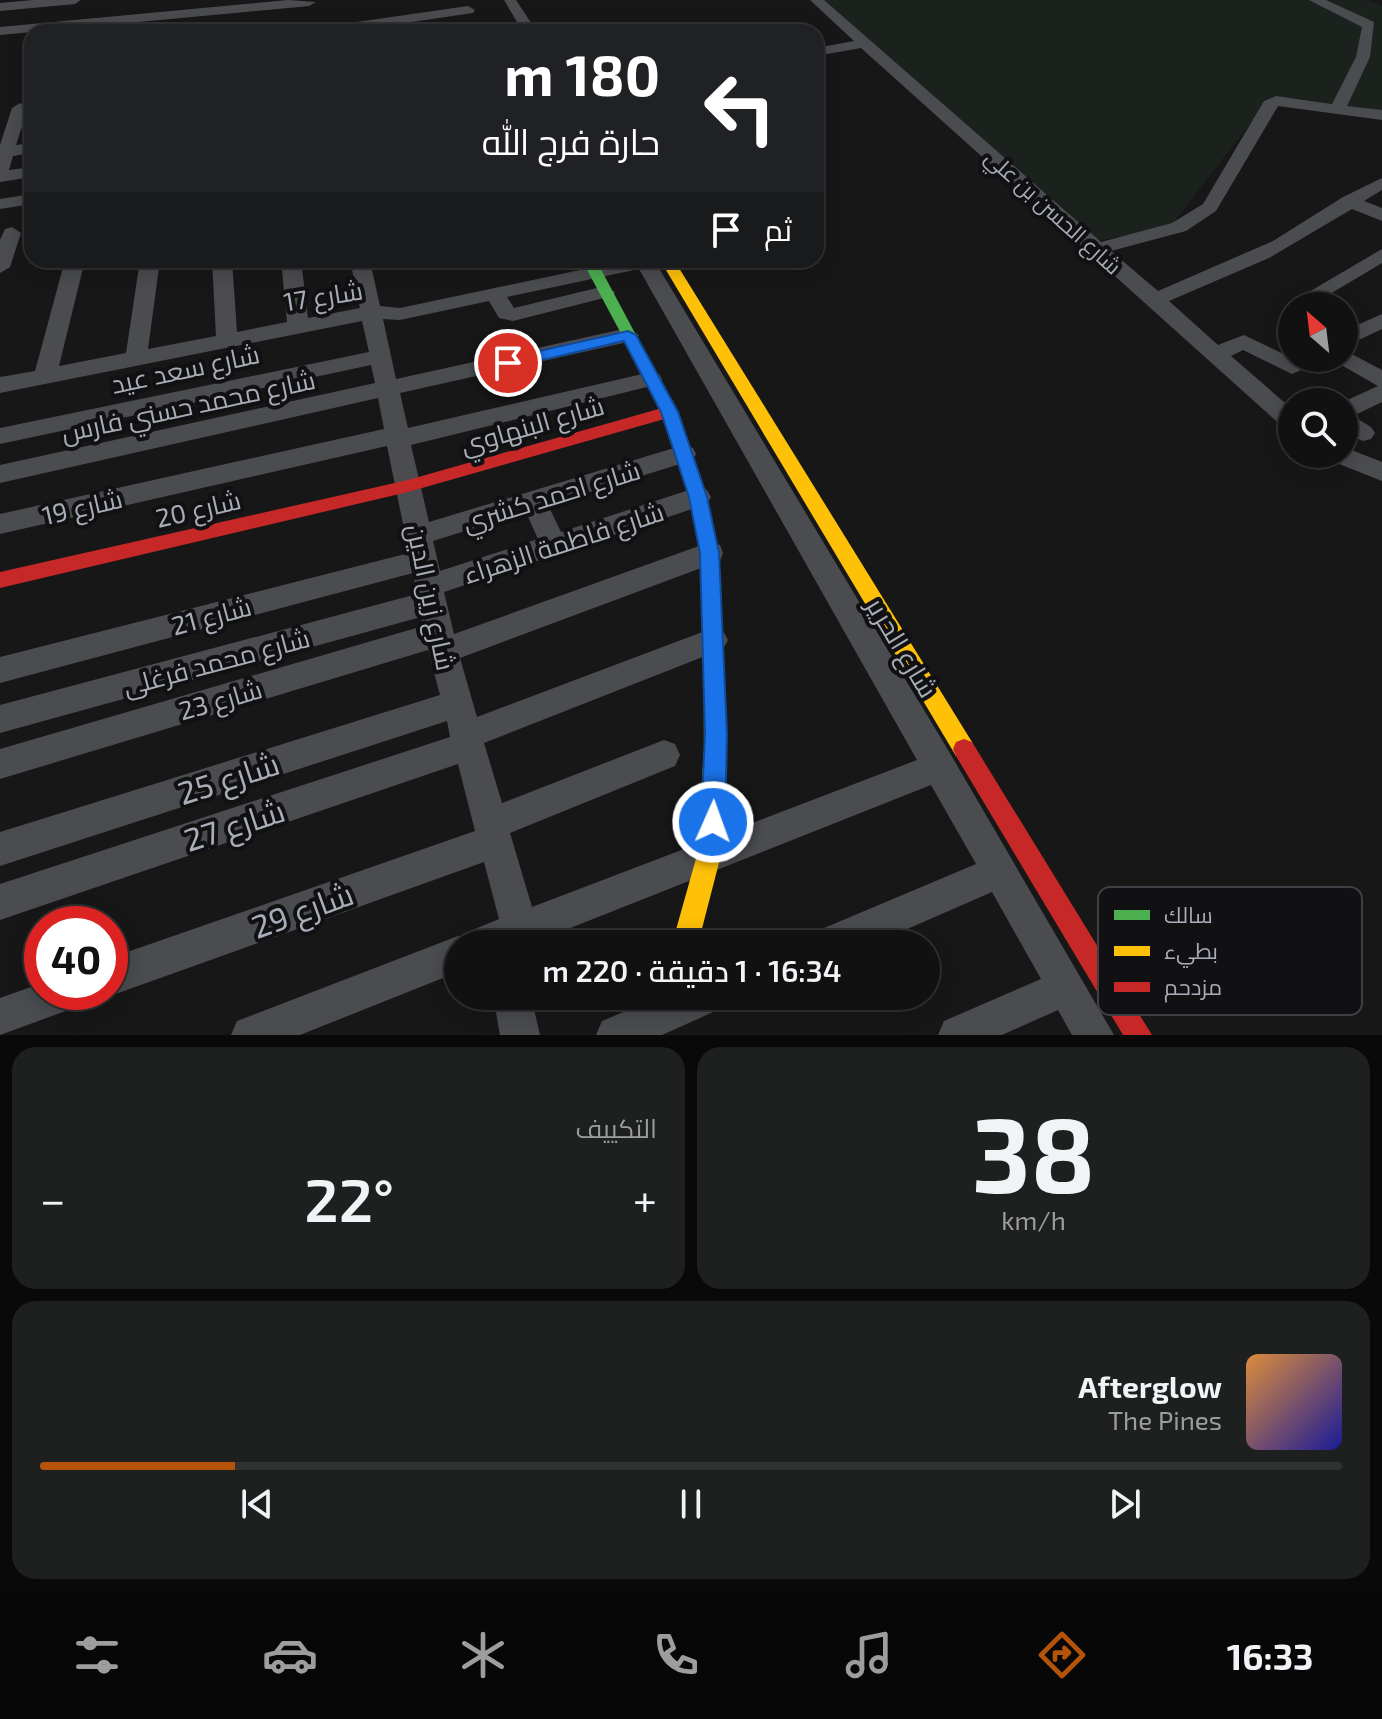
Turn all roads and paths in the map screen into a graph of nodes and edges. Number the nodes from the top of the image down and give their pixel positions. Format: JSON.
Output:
{"nodes":[{"id":1,"x":496,"y":0,"type":"edge"},
{"id":2,"x":510,"y":0,"type":"edge"},
{"id":3,"x":816,"y":0,"type":"edge"},
{"id":4,"x":1315,"y":0,"type":"edge"},
{"id":5,"x":465,"y":5,"type":"edge"},
{"id":6,"x":85,"y":6,"type":"edge"},
{"id":7,"x":0,"y":7,"type":"edge"},
{"id":8,"x":313,"y":9,"type":"edge"},
{"id":9,"x":22,"y":16,"type":"dead end"},
{"id":10,"x":0,"y":18,"type":"edge"},
{"id":11,"x":100,"y":24,"type":"edge"},
{"id":12,"x":226,"y":24,"type":"edge"},
{"id":13,"x":368,"y":24,"type":"edge"},
{"id":14,"x":475,"y":24,"type":"edge"},
{"id":15,"x":510,"y":24,"type":"edge"},
{"id":16,"x":525,"y":24,"type":"edge"},
{"id":17,"x":24,"y":29,"type":"edge"},
{"id":18,"x":0,"y":31,"type":"edge"},
{"id":19,"x":864,"y":43,"type":"junction"},
{"id":20,"x":824,"y":50,"type":"edge"},
{"id":21,"x":24,"y":107,"type":"edge"},
{"id":22,"x":1338,"y":107,"type":"junction"},
{"id":23,"x":24,"y":109,"type":"edge"},
{"id":24,"x":0,"y":111,"type":"edge"},
{"id":25,"x":1382,"y":115,"type":"edge"},
{"id":26,"x":7,"y":128,"type":"edge"},
{"id":27,"x":24,"y":149,"type":"edge"},
{"id":28,"x":3,"y":152,"type":"edge"},
{"id":29,"x":0,"y":171,"type":"edge"},
{"id":30,"x":24,"y":173,"type":"edge"},
{"id":31,"x":0,"y":177,"type":"edge"},
{"id":32,"x":1382,"y":183,"type":"edge"},
{"id":33,"x":24,"y":200,"type":"edge"},
{"id":34,"x":1349,"y":201,"type":"junction"},
{"id":35,"x":0,"y":204,"type":"edge"},
{"id":36,"x":1382,"y":215,"type":"edge"},
{"id":37,"x":6,"y":234,"type":"edge"},
{"id":38,"x":1097,"y":249,"type":"junction"},
{"id":39,"x":1382,"y":255,"type":"edge"},
{"id":40,"x":0,"y":267,"type":"edge"},
{"id":41,"x":73,"y":268,"type":"edge"},
{"id":42,"x":149,"y":268,"type":"edge"},
{"id":43,"x":222,"y":268,"type":"edge"},
{"id":44,"x":292,"y":268,"type":"edge"},
{"id":45,"x":362,"y":268,"type":"edge"},
{"id":46,"x":625,"y":268,"type":"edge"},
{"id":47,"x":657,"y":268,"type":"edge"},
{"id":48,"x":597,"y":275,"type":"edge"},
{"id":49,"x":1319,"y":292,"type":"edge"},
{"id":50,"x":1154,"y":300,"type":"junction"},
{"id":51,"x":373,"y":312,"type":"junction"},
{"id":52,"x":1382,"y":321,"type":"edge"},
{"id":53,"x":298,"y":327,"type":"junction"},
{"id":54,"x":1358,"y":333,"type":"edge"},
{"id":55,"x":628,"y":335,"type":"junction"},
{"id":56,"x":227,"y":341,"type":"junction"},
{"id":57,"x":1215,"y":354,"type":"junction"},
{"id":58,"x":382,"y":356,"type":"junction"},
{"id":59,"x":136,"y":359,"type":"junction"},
{"id":60,"x":1278,"y":360,"type":"edge"},
{"id":61,"x":1358,"y":365,"type":"edge"},
{"id":62,"x":45,"y":377,"type":"junction"},
{"id":63,"x":651,"y":379,"type":"junction"},
{"id":64,"x":1382,"y":380,"type":"edge"},
{"id":65,"x":0,"y":385,"type":"edge"},
{"id":66,"x":731,"y":387,"type":"junction"},
{"id":67,"x":388,"y":390,"type":"junction"},
{"id":68,"x":1278,"y":410,"type":"edge"},
{"id":69,"x":669,"y":412,"type":"junction"},
{"id":70,"x":0,"y":436,"type":"edge"},
{"id":71,"x":398,"y":437,"type":"junction"},
{"id":72,"x":684,"y":454,"type":"junction"},
{"id":73,"x":1358,"y":462,"type":"edge"},
{"id":74,"x":1382,"y":472,"type":"edge"},
{"id":75,"x":0,"y":474,"type":"edge"},
{"id":76,"x":408,"y":486,"type":"junction"},
{"id":77,"x":698,"y":497,"type":"junction"},
{"id":78,"x":533,"y":500,"type":"junction"},
{"id":79,"x":0,"y":524,"type":"edge"},
{"id":80,"x":554,"y":545,"type":"junction"},
{"id":81,"x":710,"y":553,"type":"junction"},
{"id":82,"x":425,"y":571,"type":"junction"},
{"id":83,"x":0,"y":580,"type":"edge"},
{"id":84,"x":713,"y":640,"type":"junction"},
{"id":85,"x":441,"y":643,"type":"junction"},
{"id":86,"x":0,"y":670,"type":"edge"},
{"id":87,"x":456,"y":704,"type":"junction"},
{"id":88,"x":0,"y":719,"type":"edge"},
{"id":89,"x":466,"y":741,"type":"junction"},
{"id":90,"x":664,"y":755,"type":"dead end"},
{"id":91,"x":0,"y":764,"type":"edge"},
{"id":92,"x":940,"y":766,"type":"junction"},
{"id":93,"x":491,"y":833,"type":"junction"},
{"id":94,"x":0,"y":849,"type":"edge"},
{"id":95,"x":709,"y":855,"type":"junction"},
{"id":96,"x":1000,"y":871,"type":"junction"},
{"id":97,"x":0,"y":902,"type":"edge"},
{"id":98,"x":500,"y":930,"type":"edge"},
{"id":99,"x":523,"y":930,"type":"edge"},
{"id":100,"x":689,"y":930,"type":"edge"},
{"id":101,"x":863,"y":930,"type":"edge"},
{"id":102,"x":444,"y":959,"type":"edge"},
{"id":103,"x":128,"y":970,"type":"edge"},
{"id":104,"x":1083,"y":991,"type":"edge"},
{"id":105,"x":24,"y":1008,"type":"edge"},
{"id":106,"x":515,"y":1010,"type":"edge"},
{"id":107,"x":666,"y":1015,"type":"edge"},
{"id":108,"x":1113,"y":1015,"type":"edge"},
{"id":109,"x":0,"y":1017,"type":"edge"},
{"id":110,"x":251,"y":1035,"type":"edge"},
{"id":111,"x":520,"y":1035,"type":"edge"},
{"id":112,"x":616,"y":1035,"type":"edge"},
{"id":113,"x":958,"y":1035,"type":"edge"},
{"id":114,"x":1138,"y":1035,"type":"edge"}],
"edges":[{"from":1,"to":15,"type":"street"},
{"from":2,"to":16,"type":"street"},
{"from":3,"to":19,"type":"street","name":"شارع الحسن بن علي"},
{"from":4,"to":22,"type":"street"},
{"from":5,"to":13,"type":"street"},
{"from":5,"to":14,"type":"street"},
{"from":6,"to":7,"type":"street"},
{"from":8,"to":11,"type":"street"},
{"from":8,"to":12,"type":"street"},
{"from":9,"to":10,"type":"street"},
{"from":17,"to":18,"type":"street"},
{"from":19,"to":20,"type":"street"},
{"from":19,"to":38,"type":"street","name":"شارع الحسن بن علي"},
{"from":21,"to":24,"type":"street"},
{"from":22,"to":25,"type":"street"},
{"from":22,"to":38,"type":"street"},
{"from":23,"to":26,"type":"street"},
{"from":26,"to":28,"type":"street"},
{"from":27,"to":28,"type":"street"},
{"from":28,"to":29,"type":"street"},
{"from":30,"to":31,"type":"street"},
{"from":32,"to":34,"type":"street"},
{"from":33,"to":35,"type":"street"},
{"from":34,"to":36,"type":"street"},
{"from":34,"to":50,"type":"street"},
{"from":37,"to":40,"type":"street"},
{"from":38,"to":50,"type":"street","name":"شارع الحسن بن علي"},
{"from":39,"to":49,"type":"street"},
{"from":41,"to":62,"type":"street"},
{"from":42,"to":59,"type":"street"},
{"from":43,"to":56,"type":"street"},
{"from":44,"to":53,"type":"street"},
{"from":45,"to":51,"type":"street","name":"شارع زين الدين"},
{"from":46,"to":48,"type":"street","name":"شارع 17"},
{"from":47,"to":66,"type":"street","name":"شارع الحرير"},
{"from":48,"to":51,"type":"street","name":"شارع 17"},
{"from":48,"to":55,"type":"street"},
{"from":50,"to":57,"type":"street","name":"شارع الحسن بن علي"},
{"from":51,"to":53,"type":"street","name":"شارع 17"},
{"from":51,"to":58,"type":"street","name":"شارع زين الدين"},
{"from":52,"to":54,"type":"street"},
{"from":53,"to":56,"type":"street","name":"شارع 17"},
{"from":55,"to":63,"type":"street"},
{"from":55,"to":67,"type":"street","name":"شارع محمد حسني فارس"},
{"from":56,"to":59,"type":"street","name":"شارع 17"},
{"from":57,"to":60,"type":"street"},
{"from":57,"to":68,"type":"street","name":"شارع الحسن بن علي"},
{"from":58,"to":67,"type":"street","name":"شارع زين الدين"},
{"from":58,"to":70,"type":"street","name":"شارع سعد عيد"},
{"from":59,"to":62,"type":"street","name":"شارع 17"},
{"from":61,"to":64,"type":"street"},
{"from":62,"to":65,"type":"street","name":"شارع 17"},
{"from":63,"to":69,"type":"street"},
{"from":63,"to":71,"type":"street","name":"شارع 19"},
{"from":66,"to":92,"type":"street","name":"شارع الحرير"},
{"from":66,"to":104,"type":"street","name":"شارع الحرير"},
{"from":67,"to":71,"type":"street","name":"شارع زين الدين"},
{"from":67,"to":75,"type":"street","name":"شارع محمد حسني فارس"},
{"from":69,"to":72,"type":"street"},
{"from":69,"to":76,"type":"street","name":"شارع البنهاوي"},
{"from":71,"to":76,"type":"street","name":"شارع زين الدين"},
{"from":71,"to":79,"type":"street","name":"شارع 19"},
{"from":72,"to":77,"type":"street"},
{"from":72,"to":78,"type":"street","name":"شارع احمد كشري"},
{"from":73,"to":74,"type":"street"},
{"from":76,"to":82,"type":"street","name":"شارع زين الدين"},
{"from":76,"to":83,"type":"street","name":"شارع 20"},
{"from":77,"to":80,"type":"street","name":"شارع فاطمة الزهراء"},
{"from":77,"to":81,"type":"street"},
{"from":78,"to":80,"type":"street"},
{"from":78,"to":82,"type":"street","name":"شارع احمد كشري"},
{"from":80,"to":82,"type":"street","name":"شارع فاطمة الزهراء"},
{"from":81,"to":84,"type":"street"},
{"from":81,"to":85,"type":"street","name":"شارع 23"},
{"from":82,"to":85,"type":"street","name":"شارع زين الدين"},
{"from":82,"to":86,"type":"street","name":"شارع 21"},
{"from":82,"to":88,"type":"street","name":"شارع محمد فرغلى"},
{"from":84,"to":89,"type":"street","name":"شارع 27"},
{"from":84,"to":95,"type":"street"},
{"from":85,"to":87,"type":"street","name":"شارع زين الدين"},
{"from":85,"to":91,"type":"street","name":"شارع 23"},
{"from":87,"to":89,"type":"street","name":"شارع زين الدين"},
{"from":87,"to":94,"type":"street","name":"شارع 25"},
{"from":89,"to":93,"type":"street","name":"شارع زين الدين"},
{"from":89,"to":97,"type":"street","name":"شارع 27"},
{"from":90,"to":93,"type":"street","name":"شارع 29"},
{"from":92,"to":95,"type":"street"},
{"from":92,"to":96,"type":"street","name":"شارع الحرير"},
{"from":93,"to":98,"type":"street","name":"شارع زين الدين"},
{"from":93,"to":103,"type":"street","name":"شارع 29"},
{"from":95,"to":99,"type":"street"},
{"from":95,"to":100,"type":"street"},
{"from":96,"to":101,"type":"street"},
{"from":96,"to":104,"type":"street","name":"شارع الحرير"},
{"from":102,"to":110,"type":"street"},
{"from":104,"to":113,"type":"street"},
{"from":105,"to":109,"type":"street"},
{"from":106,"to":111,"type":"street"},
{"from":107,"to":112,"type":"street"},
{"from":108,"to":114,"type":"street","name":"شارع الحرير"}]}
